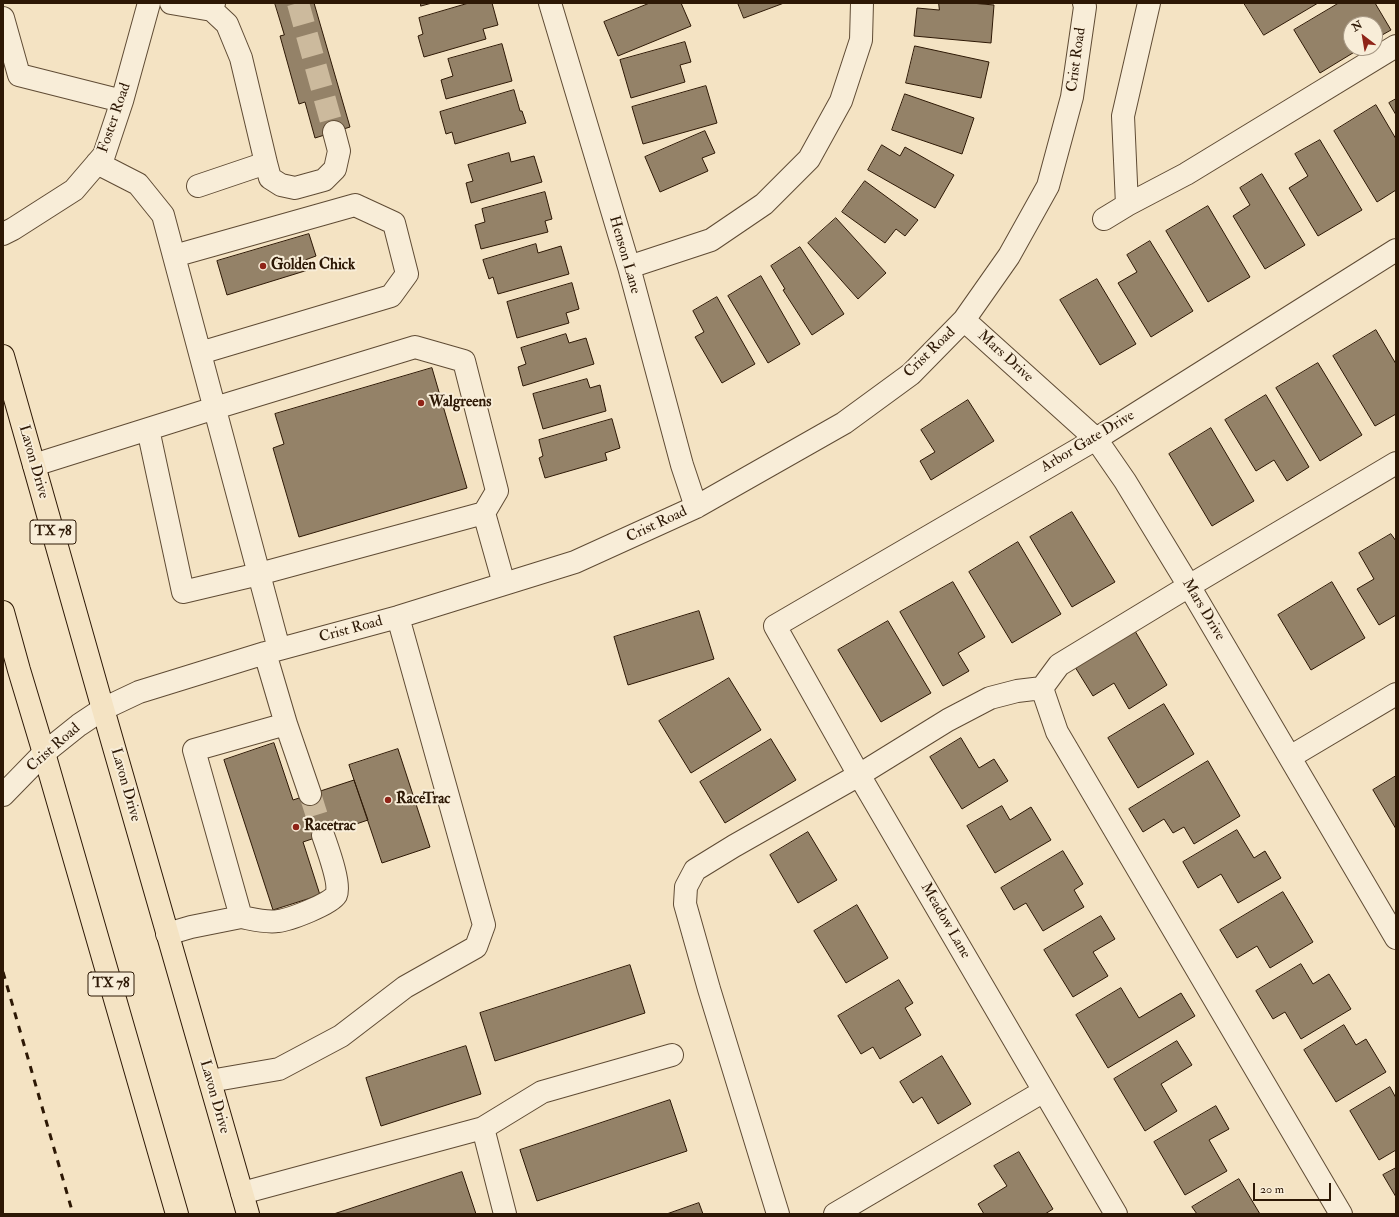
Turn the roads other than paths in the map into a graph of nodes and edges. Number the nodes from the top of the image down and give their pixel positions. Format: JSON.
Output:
{"nodes":[{"id":1,"x":149,"y":3,"type":"edge"},
{"id":2,"x":171,"y":3,"type":"edge"},
{"id":3,"x":550,"y":3,"type":"edge"},
{"id":4,"x":862,"y":3,"type":"edge"},
{"id":5,"x":1084,"y":3,"type":"edge"},
{"id":6,"x":1149,"y":3,"type":"edge"},
{"id":7,"x":213,"y":7,"type":"edge"},
{"id":8,"x":3,"y":18,"type":"edge"},
{"id":9,"x":1396,"y":46,"type":"edge"},
{"id":10,"x":122,"y":102,"type":"junction"},
{"id":11,"x":334,"y":132,"type":"tunnel mouth"},
{"id":12,"x":97,"y":163,"type":"junction"},
{"id":13,"x":266,"y":163,"type":"junction"},
{"id":14,"x":198,"y":186,"type":"dead end"},
{"id":15,"x":1127,"y":205,"type":"junction"},
{"id":16,"x":1104,"y":219,"type":"dead end"},
{"id":17,"x":3,"y":234,"type":"edge"},
{"id":18,"x":1396,"y":250,"type":"edge"},
{"id":19,"x":174,"y":256,"type":"junction"},
{"id":20,"x":629,"y":267,"type":"junction"},
{"id":21,"x":964,"y":320,"type":"junction"},
{"id":22,"x":200,"y":353,"type":"junction"},
{"id":23,"x":3,"y":356,"type":"edge"},
{"id":24,"x":215,"y":408,"type":"junction"},
{"id":25,"x":148,"y":429,"type":"junction"},
{"id":26,"x":1096,"y":439,"type":"junction"},
{"id":27,"x":1396,"y":463,"type":"edge"},
{"id":28,"x":34,"y":465,"type":"junction"},
{"id":29,"x":696,"y":507,"type":"junction"},
{"id":30,"x":484,"y":513,"type":"junction"},
{"id":31,"x":259,"y":574,"type":"junction"},
{"id":32,"x":504,"y":584,"type":"junction"},
{"id":33,"x":1189,"y":586,"type":"junction"},
{"id":34,"x":3,"y":612,"type":"edge"},
{"id":35,"x":398,"y":617,"type":"junction"},
{"id":36,"x":776,"y":626,"type":"joint"},
{"id":37,"x":272,"y":651,"type":"junction"},
{"id":38,"x":1042,"y":688,"type":"junction"},
{"id":39,"x":1396,"y":694,"type":"edge"},
{"id":40,"x":103,"y":709,"type":"junction"},
{"id":41,"x":286,"y":724,"type":"junction"},
{"id":42,"x":44,"y":753,"type":"junction"},
{"id":43,"x":1290,"y":757,"type":"junction"},
{"id":44,"x":859,"y":775,"type":"junction"},
{"id":45,"x":310,"y":794,"type":"tunnel mouth"},
{"id":46,"x":3,"y":795,"type":"edge"},
{"id":47,"x":323,"y":835,"type":"tunnel mouth"},
{"id":48,"x":241,"y":917,"type":"junction"},
{"id":49,"x":1393,"y":927,"type":"edge"},
{"id":50,"x":167,"y":934,"type":"junction"},
{"id":51,"x":672,"y":1055,"type":"dead end"},
{"id":52,"x":210,"y":1081,"type":"junction"},
{"id":53,"x":1044,"y":1091,"type":"junction"},
{"id":54,"x":483,"y":1128,"type":"junction"},
{"id":55,"x":242,"y":1193,"type":"junction"},
{"id":56,"x":177,"y":1214,"type":"edge"},
{"id":57,"x":248,"y":1214,"type":"edge"},
{"id":58,"x":506,"y":1214,"type":"edge"},
{"id":59,"x":778,"y":1214,"type":"edge"},
{"id":60,"x":835,"y":1214,"type":"edge"},
{"id":61,"x":1116,"y":1214,"type":"edge"},
{"id":62,"x":1341,"y":1214,"type":"edge"}],
"edges":[{"from":1,"to":10,"type":"street","name":"Foster Road"},
{"from":2,"to":7,"type":"street"},
{"from":3,"to":20,"type":"street","name":"Henson Lane"},
{"from":4,"to":20,"type":"street"},
{"from":5,"to":21,"type":"street","name":"Crist Road"},
{"from":6,"to":15,"type":"street"},
{"from":7,"to":13,"type":"street"},
{"from":8,"to":10,"type":"street"},
{"from":9,"to":15,"type":"street"},
{"from":10,"to":12,"type":"street","name":"Foster Road"},
{"from":11,"to":13,"type":"street"},
{"from":12,"to":17,"type":"street","name":"Foster Road"},
{"from":12,"to":19,"type":"street"},
{"from":13,"to":14,"type":"street"},
{"from":15,"to":16,"type":"street"},
{"from":18,"to":26,"type":"street","name":"Arbor Gate Drive"},
{"from":19,"to":22,"type":"street"},
{"from":19,"to":22,"type":"street"},
{"from":20,"to":29,"type":"street","name":"Henson Lane"},
{"from":21,"to":26,"type":"street","name":"Mars Drive"},
{"from":21,"to":29,"type":"street","name":"Crist Road"},
{"from":22,"to":24,"type":"street"},
{"from":23,"to":28,"type":"main road","name":"Lavon Drive","number":"TX 78"},
{"from":24,"to":25,"type":"street"},
{"from":24,"to":30,"type":"street"},
{"from":24,"to":31,"type":"street"},
{"from":25,"to":28,"type":"street"},
{"from":25,"to":31,"type":"street"},
{"from":26,"to":33,"type":"street","name":"Mars Drive"},
{"from":26,"to":36,"type":"street","name":"Arbor Gate Drive"},
{"from":27,"to":33,"type":"street"},
{"from":28,"to":40,"type":"main road","name":"Lavon Drive","number":"TX 78"},
{"from":29,"to":32,"type":"street","name":"Crist Road"},
{"from":30,"to":31,"type":"street"},
{"from":30,"to":32,"type":"street"},
{"from":31,"to":37,"type":"street"},
{"from":32,"to":35,"type":"street","name":"Crist Road"},
{"from":33,"to":38,"type":"street"},
{"from":33,"to":43,"type":"street","name":"Mars Drive"},
{"from":34,"to":42,"type":"main road","number":"TX 78"},
{"from":35,"to":37,"type":"street","name":"Crist Road"},
{"from":35,"to":52,"type":"street"},
{"from":36,"to":44,"type":"street","name":"Meadow Lane"},
{"from":37,"to":40,"type":"street","name":"Crist Road"},
{"from":37,"to":41,"type":"street"},
{"from":38,"to":44,"type":"street"},
{"from":38,"to":62,"type":"street"},
{"from":39,"to":43,"type":"street"},
{"from":40,"to":42,"type":"street","name":"Crist Road"},
{"from":40,"to":50,"type":"main road","name":"Lavon Drive","number":"TX 78"},
{"from":41,"to":45,"type":"street"},
{"from":41,"to":48,"type":"street"},
{"from":42,"to":46,"type":"street","name":"Crist Road"},
{"from":42,"to":56,"type":"main road","number":"TX 78"},
{"from":43,"to":49,"type":"street","name":"Mars Drive"},
{"from":44,"to":53,"type":"street","name":"Meadow Lane"},
{"from":44,"to":59,"type":"street"},
{"from":47,"to":48,"type":"street"},
{"from":48,"to":50,"type":"street"},
{"from":50,"to":52,"type":"main road","name":"Lavon Drive","number":"TX 78"},
{"from":51,"to":54,"type":"street"},
{"from":52,"to":55,"type":"main road","name":"Lavon Drive","number":"TX 78"},
{"from":53,"to":60,"type":"street"},
{"from":53,"to":61,"type":"street","name":"Meadow Lane"},
{"from":54,"to":55,"type":"street"},
{"from":54,"to":58,"type":"street"},
{"from":55,"to":57,"type":"main road","name":"Lavon Drive","number":"TX 78"}]}
